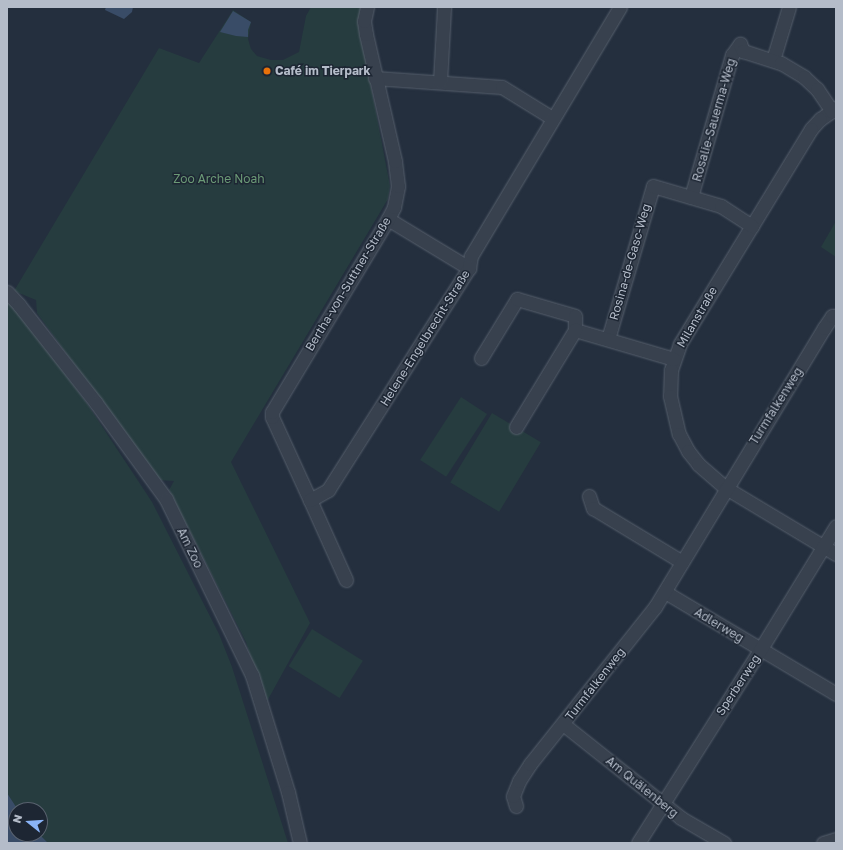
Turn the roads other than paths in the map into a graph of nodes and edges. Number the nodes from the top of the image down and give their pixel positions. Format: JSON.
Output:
{"nodes":[{"id":1,"x":367,"y":7,"type":"edge"},
{"id":2,"x":444,"y":7,"type":"edge"},
{"id":3,"x":620,"y":7,"type":"edge"},
{"id":4,"x":789,"y":7,"type":"edge"},
{"id":5,"x":773,"y":60,"type":"junction"},
{"id":6,"x":375,"y":78,"type":"junction"},
{"id":7,"x":440,"y":82,"type":"junction"},
{"id":8,"x":834,"y":109,"type":"edge"},
{"id":9,"x":552,"y":118,"type":"junction"},
{"id":10,"x":691,"y":197,"type":"junction"},
{"id":11,"x":388,"y":219,"type":"junction"},
{"id":12,"x":752,"y":226,"type":"junction"},
{"id":13,"x":469,"y":268,"type":"junction"},
{"id":14,"x":7,"y":292,"type":"edge"},
{"id":15,"x":836,"y":316,"type":"edge"},
{"id":16,"x":574,"y":330,"type":"junction"},
{"id":17,"x":608,"y":339,"type":"junction"},
{"id":18,"x":481,"y":358,"type":"dead end"},
{"id":19,"x":674,"y":359,"type":"junction"},
{"id":20,"x":516,"y":427,"type":"dead end"},
{"id":21,"x":726,"y":488,"type":"junction"},
{"id":22,"x":589,"y":496,"type":"dead end"},
{"id":23,"x":310,"y":500,"type":"junction"},
{"id":24,"x":836,"y":526,"type":"edge"},
{"id":25,"x":824,"y":546,"type":"junction"},
{"id":26,"x":836,"y":554,"type":"edge"},
{"id":27,"x":682,"y":562,"type":"junction"},
{"id":28,"x":346,"y":580,"type":"dead end"},
{"id":29,"x":665,"y":592,"type":"junction"},
{"id":30,"x":760,"y":650,"type":"junction"},
{"id":31,"x":836,"y":694,"type":"edge"},
{"id":32,"x":563,"y":724,"type":"junction"},
{"id":33,"x":662,"y":804,"type":"junction"},
{"id":34,"x":516,"y":806,"type":"dead end"},
{"id":35,"x":836,"y":838,"type":"edge"},
{"id":36,"x":300,"y":843,"type":"edge"},
{"id":37,"x":638,"y":843,"type":"edge"},
{"id":38,"x":724,"y":843,"type":"edge"},
{"id":39,"x":823,"y":843,"type":"edge"}],
"edges":[{"from":1,"to":6,"type":"street","name":"Bertha-von-Suttner-Straße"},
{"from":2,"to":7,"type":"street"},
{"from":3,"to":9,"type":"street","name":"Helene-Engelbrecht-Straße"},
{"from":4,"to":5,"type":"street"},
{"from":5,"to":8,"type":"street"},
{"from":5,"to":10,"type":"street","name":"Rosalie-Sauerma-Weg"},
{"from":6,"to":7,"type":"street"},
{"from":6,"to":11,"type":"street","name":"Bertha-von-Suttner-Straße"},
{"from":7,"to":9,"type":"street"},
{"from":8,"to":12,"type":"street","name":"Milanstraße"},
{"from":9,"to":13,"type":"street","name":"Helene-Engelbrecht-Straße"},
{"from":10,"to":12,"type":"street"},
{"from":10,"to":17,"type":"street","name":"Rosina-de-Gasc-Weg"},
{"from":11,"to":13,"type":"street"},
{"from":11,"to":23,"type":"street","name":"Bertha-von-Suttner-Straße"},
{"from":12,"to":19,"type":"street","name":"Milanstraße"},
{"from":13,"to":23,"type":"street","name":"Helene-Engelbrecht-Straße"},
{"from":14,"to":36,"type":"street","name":"Am Zoo"},
{"from":15,"to":21,"type":"street","name":"Turmfalkenweg"},
{"from":16,"to":17,"type":"street"},
{"from":16,"to":18,"type":"street"},
{"from":16,"to":20,"type":"street"},
{"from":17,"to":19,"type":"street"},
{"from":19,"to":21,"type":"street","name":"Milanstraße"},
{"from":21,"to":25,"type":"street","name":"Milanstraße"},
{"from":21,"to":27,"type":"street","name":"Turmfalkenweg"},
{"from":22,"to":27,"type":"street"},
{"from":23,"to":28,"type":"street"},
{"from":24,"to":25,"type":"street","name":"Sperberweg"},
{"from":25,"to":26,"type":"street","name":"Milanstraße"},
{"from":25,"to":30,"type":"street","name":"Sperberweg"},
{"from":27,"to":29,"type":"street","name":"Turmfalkenweg"},
{"from":29,"to":30,"type":"street","name":"Adlerweg"},
{"from":29,"to":32,"type":"street","name":"Turmfalkenweg"},
{"from":30,"to":31,"type":"street","name":"Adlerweg"},
{"from":30,"to":33,"type":"street","name":"Sperberweg"},
{"from":32,"to":33,"type":"street","name":"Am Quälenberg"},
{"from":32,"to":34,"type":"street","name":"Turmfalkenweg"},
{"from":33,"to":37,"type":"street","name":"Sperberweg"},
{"from":33,"to":38,"type":"street","name":"Am Quälenberg"},
{"from":35,"to":39,"type":"street"}]}
